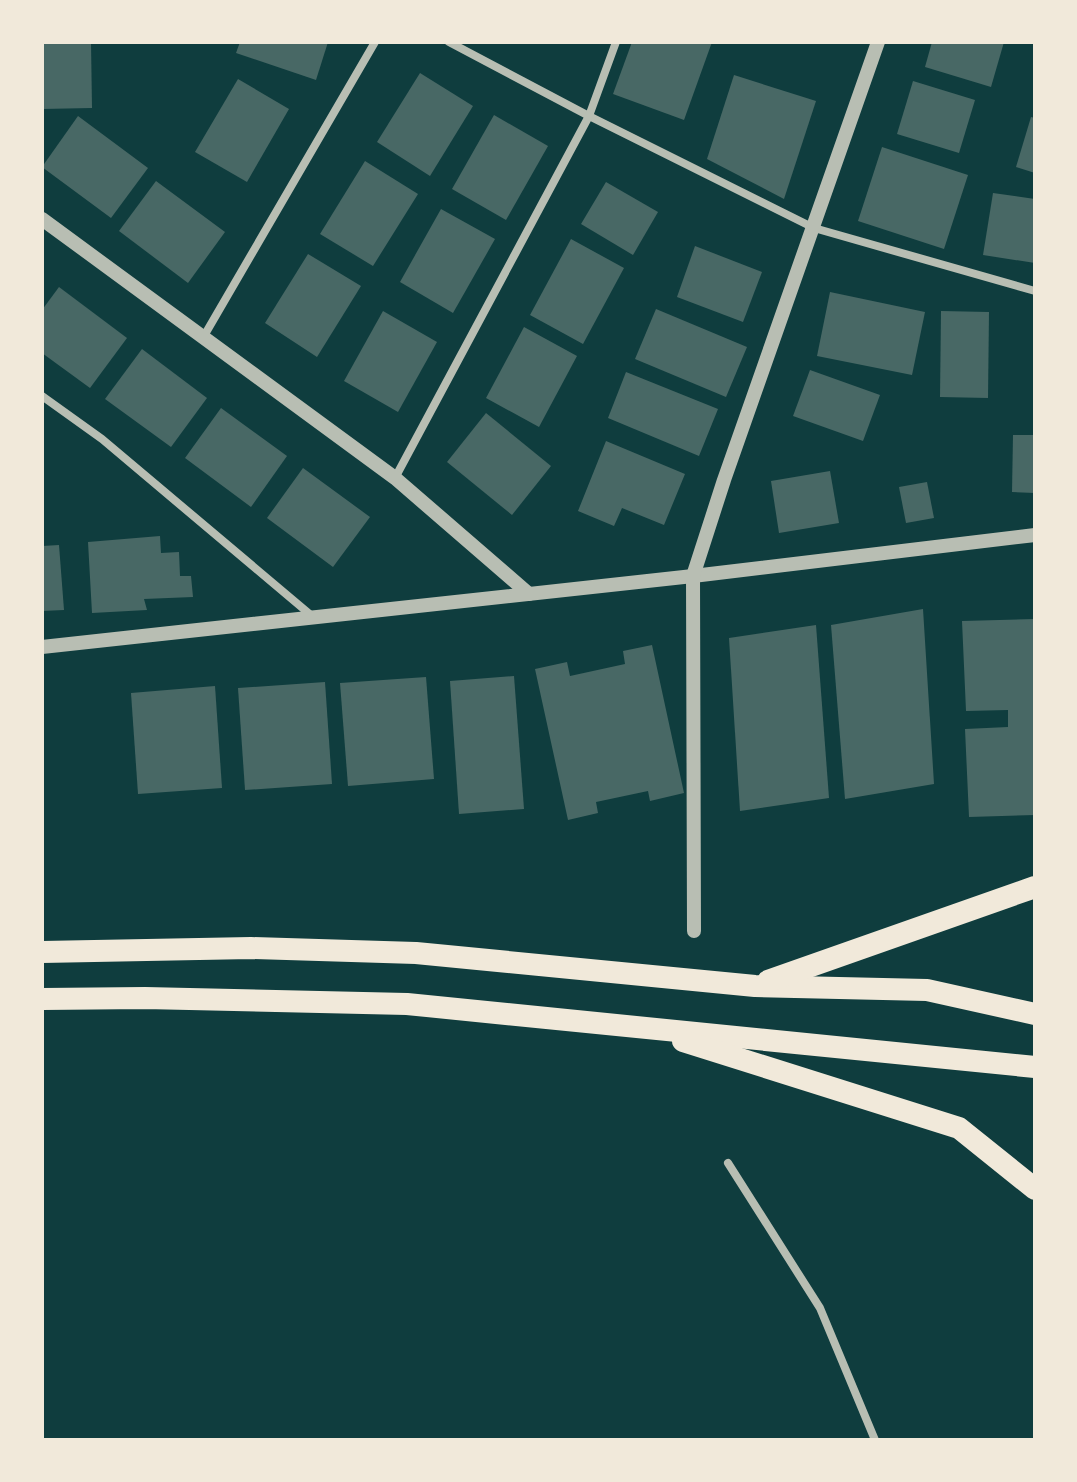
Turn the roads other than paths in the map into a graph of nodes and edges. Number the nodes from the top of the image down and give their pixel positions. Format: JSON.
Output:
{"nodes":[{"id":1,"x":375,"y":42,"type":"edge"},
{"id":2,"x":449,"y":42,"type":"edge"},
{"id":3,"x":616,"y":42,"type":"edge"},
{"id":4,"x":878,"y":42,"type":"edge"},
{"id":5,"x":589,"y":116,"type":"junction"},
{"id":6,"x":42,"y":219,"type":"edge"},
{"id":7,"x":814,"y":228,"type":"junction"},
{"id":8,"x":1035,"y":291,"type":"edge"},
{"id":9,"x":204,"y":336,"type":"junction"},
{"id":10,"x":42,"y":396,"type":"edge"},
{"id":11,"x":395,"y":478,"type":"junction"},
{"id":12,"x":1035,"y":535,"type":"edge"},
{"id":13,"x":693,"y":576,"type":"junction"},
{"id":14,"x":529,"y":594,"type":"junction"},
{"id":15,"x":312,"y":616,"type":"junction"},
{"id":16,"x":42,"y":647,"type":"edge"},
{"id":17,"x":1035,"y":887,"type":"edge"},
{"id":18,"x":694,"y":931,"type":"dead end"},
{"id":19,"x":42,"y":952,"type":"edge"},
{"id":20,"x":755,"y":986,"type":"junction"},
{"id":21,"x":42,"y":999,"type":"edge"},
{"id":22,"x":1035,"y":1014,"type":"edge"},
{"id":23,"x":640,"y":1028,"type":"junction"},
{"id":24,"x":1035,"y":1067,"type":"edge"},
{"id":25,"x":728,"y":1163,"type":"dead end"},
{"id":26,"x":1035,"y":1189,"type":"edge"},
{"id":27,"x":875,"y":1440,"type":"edge"}],
"edges":[{"from":1,"to":9,"type":"street"},
{"from":2,"to":5,"type":"street"},
{"from":3,"to":5,"type":"street"},
{"from":4,"to":7,"type":"street"},
{"from":5,"to":7,"type":"street"},
{"from":5,"to":11,"type":"street"},
{"from":6,"to":9,"type":"street"},
{"from":7,"to":8,"type":"street"},
{"from":7,"to":13,"type":"street"},
{"from":9,"to":11,"type":"street"},
{"from":10,"to":15,"type":"street"},
{"from":11,"to":14,"type":"street"},
{"from":12,"to":13,"type":"street"},
{"from":13,"to":14,"type":"street"},
{"from":13,"to":18,"type":"street"},
{"from":14,"to":15,"type":"street"},
{"from":15,"to":16,"type":"street"},
{"from":17,"to":20,"type":"highway"},
{"from":19,"to":20,"type":"highway"},
{"from":20,"to":22,"type":"highway"},
{"from":21,"to":23,"type":"highway"},
{"from":23,"to":24,"type":"highway"},
{"from":23,"to":26,"type":"highway"},
{"from":25,"to":27,"type":"street"}]}
